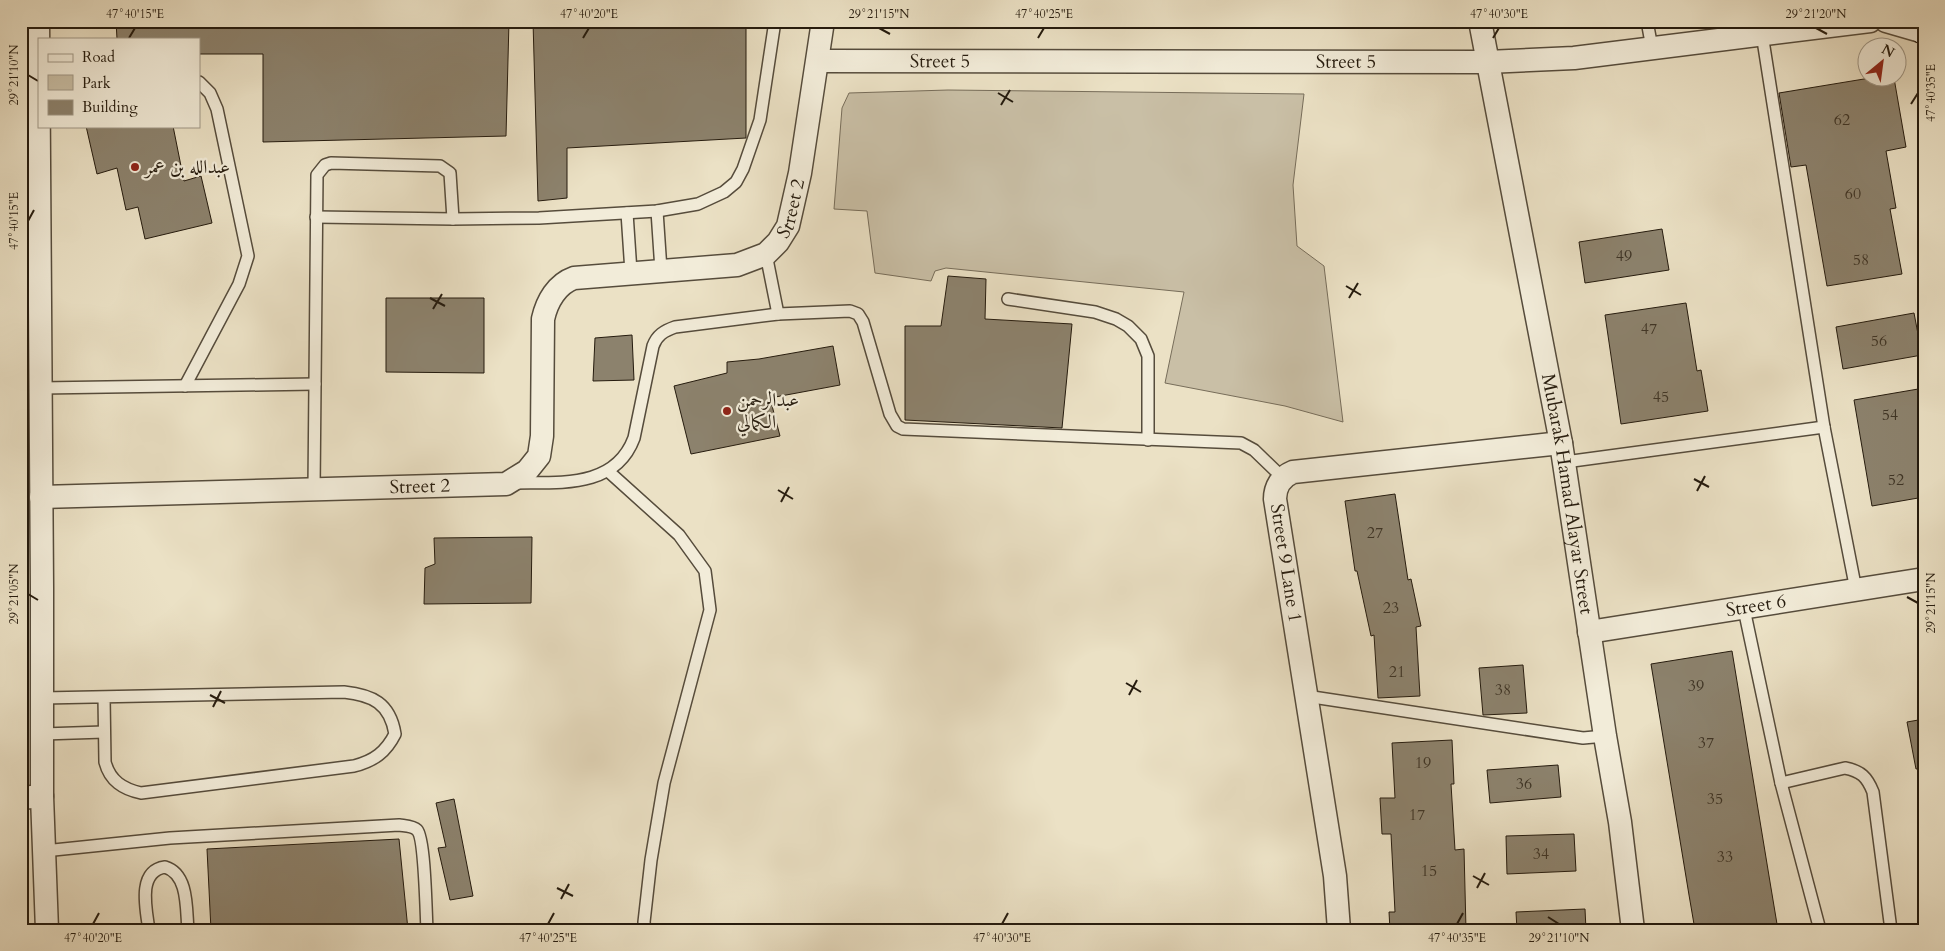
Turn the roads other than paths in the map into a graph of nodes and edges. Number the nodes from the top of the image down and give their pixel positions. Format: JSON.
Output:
{"nodes":[{"id":1,"x":38,"y":21,"type":"edge"},
{"id":2,"x":774,"y":21,"type":"edge"},
{"id":3,"x":823,"y":21,"type":"edge"},
{"id":4,"x":1480,"y":21,"type":"edge"},
{"id":5,"x":1647,"y":21,"type":"edge"},
{"id":6,"x":1870,"y":21,"type":"edge"},
{"id":7,"x":1886,"y":21,"type":"edge"},
{"id":8,"x":1922,"y":21,"type":"edge"},
{"id":9,"x":1924,"y":31,"type":"edge"},
{"id":10,"x":1762,"y":34,"type":"junction"},
{"id":11,"x":1652,"y":48,"type":"junction"},
{"id":12,"x":818,"y":61,"type":"junction"},
{"id":13,"x":1487,"y":62,"type":"junction"},
{"id":14,"x":21,"y":77,"type":"edge"},
{"id":15,"x":38,"y":77,"type":"edge"},
{"id":16,"x":200,"y":83,"type":"edge"},
{"id":17,"x":38,"y":128,"type":"edge"},
{"id":18,"x":657,"y":211,"type":"junction"},
{"id":19,"x":627,"y":213,"type":"junction"},
{"id":20,"x":316,"y":217,"type":"junction"},
{"id":21,"x":452,"y":219,"type":"junction"},
{"id":22,"x":766,"y":254,"type":"junction"},
{"id":23,"x":661,"y":270,"type":"junction"},
{"id":24,"x":631,"y":272,"type":"junction"},
{"id":25,"x":1008,"y":299,"type":"dead end"},
{"id":26,"x":778,"y":314,"type":"junction"},
{"id":27,"x":315,"y":384,"type":"junction"},
{"id":28,"x":186,"y":386,"type":"junction"},
{"id":29,"x":41,"y":388,"type":"junction"},
{"id":30,"x":1824,"y":427,"type":"junction"},
{"id":31,"x":1148,"y":440,"type":"junction"},
{"id":32,"x":1563,"y":452,"type":"junction"},
{"id":33,"x":608,"y":471,"type":"junction"},
{"id":34,"x":1283,"y":478,"type":"junction"},
{"id":35,"x":506,"y":484,"type":"junction"},
{"id":36,"x":314,"y":489,"type":"junction"},
{"id":37,"x":42,"y":497,"type":"junction"},
{"id":38,"x":1924,"y":579,"type":"edge"},
{"id":39,"x":1856,"y":590,"type":"junction"},
{"id":40,"x":1744,"y":609,"type":"junction"},
{"id":41,"x":1589,"y":632,"type":"junction"},
{"id":42,"x":1306,"y":696,"type":"junction"},
{"id":43,"x":104,"y":697,"type":"junction"},
{"id":44,"x":43,"y":698,"type":"junction"},
{"id":45,"x":104,"y":732,"type":"junction"},
{"id":46,"x":43,"y":734,"type":"junction"},
{"id":47,"x":1605,"y":736,"type":"junction"},
{"id":48,"x":1781,"y":783,"type":"junction"},
{"id":49,"x":32,"y":797,"type":"edge"},
{"id":50,"x":44,"y":851,"type":"junction"},
{"id":51,"x":47,"y":930,"type":"edge"},
{"id":52,"x":148,"y":930,"type":"edge"},
{"id":53,"x":188,"y":930,"type":"edge"},
{"id":54,"x":427,"y":930,"type":"edge"},
{"id":55,"x":645,"y":930,"type":"edge"},
{"id":56,"x":1339,"y":930,"type":"edge"},
{"id":57,"x":1633,"y":930,"type":"edge"},
{"id":58,"x":1820,"y":930,"type":"edge"},
{"id":59,"x":1891,"y":930,"type":"edge"}],
"edges":[{"from":1,"to":15,"type":"street"},
{"from":2,"to":18,"type":"lane"},
{"from":3,"to":12,"type":"street","name":"Street 2"},
{"from":4,"to":13,"type":"street","name":"Mubarak Hamad Alayar Street"},
{"from":5,"to":11,"type":"lane"},
{"from":6,"to":10,"type":"street","name":"Street 5"},
{"from":7,"to":9,"type":"street"},
{"from":8,"to":9,"type":"street"},
{"from":10,"to":11,"type":"street","name":"Street 5"},
{"from":10,"to":30,"type":"lane"},
{"from":11,"to":13,"type":"street","name":"Street 5"},
{"from":12,"to":13,"type":"street","name":"Street 5"},
{"from":12,"to":22,"type":"street","name":"Street 2"},
{"from":13,"to":32,"type":"street","name":"Mubarak Hamad Alayar Street"},
{"from":14,"to":15,"type":"street"},
{"from":16,"to":28,"type":"lane"},
{"from":17,"to":29,"type":"street"},
{"from":18,"to":19,"type":"lane"},
{"from":18,"to":23,"type":"lane"},
{"from":19,"to":21,"type":"lane"},
{"from":19,"to":24,"type":"lane"},
{"from":20,"to":21,"type":"lane"},
{"from":20,"to":21,"type":"lane"},
{"from":20,"to":27,"type":"lane"},
{"from":22,"to":23,"type":"street","name":"Street 2"},
{"from":22,"to":26,"type":"lane"},
{"from":23,"to":24,"type":"street","name":"Street 2"},
{"from":24,"to":35,"type":"street","name":"Street 2"},
{"from":25,"to":31,"type":"lane"},
{"from":26,"to":31,"type":"lane"},
{"from":26,"to":33,"type":"lane"},
{"from":27,"to":28,"type":"lane"},
{"from":27,"to":36,"type":"lane"},
{"from":28,"to":29,"type":"lane"},
{"from":29,"to":37,"type":"street"},
{"from":30,"to":32,"type":"lane"},
{"from":30,"to":39,"type":"lane"},
{"from":31,"to":34,"type":"lane"},
{"from":32,"to":34,"type":"street","name":"Street 9 Lane 1"},
{"from":32,"to":41,"type":"street","name":"Mubarak Hamad Alayar Street"},
{"from":33,"to":35,"type":"lane"},
{"from":33,"to":55,"type":"lane"},
{"from":34,"to":42,"type":"street","name":"Street 9 Lane 1"},
{"from":35,"to":36,"type":"street","name":"Street 2"},
{"from":36,"to":37,"type":"street","name":"Street 2"},
{"from":37,"to":44,"type":"street"},
{"from":38,"to":39,"type":"street","name":"Street 6"},
{"from":39,"to":40,"type":"street","name":"Street 6"},
{"from":40,"to":41,"type":"street","name":"Street 6"},
{"from":40,"to":48,"type":"lane"},
{"from":41,"to":47,"type":"street","name":"Mubarak Hamad Alayar Street"},
{"from":42,"to":47,"type":"lane"},
{"from":42,"to":56,"type":"street","name":"Street 9 Lane 1"},
{"from":43,"to":44,"type":"lane"},
{"from":43,"to":45,"type":"lane"},
{"from":43,"to":45,"type":"lane"},
{"from":44,"to":46,"type":"street"},
{"from":45,"to":46,"type":"lane"},
{"from":46,"to":49,"type":"street"},
{"from":47,"to":57,"type":"street","name":"Mubarak Hamad Alayar Street"},
{"from":48,"to":58,"type":"lane"},
{"from":48,"to":59,"type":"lane"},
{"from":49,"to":50,"type":"street"},
{"from":50,"to":51,"type":"street"},
{"from":50,"to":54,"type":"lane"},
{"from":52,"to":53,"type":"lane"}]}
